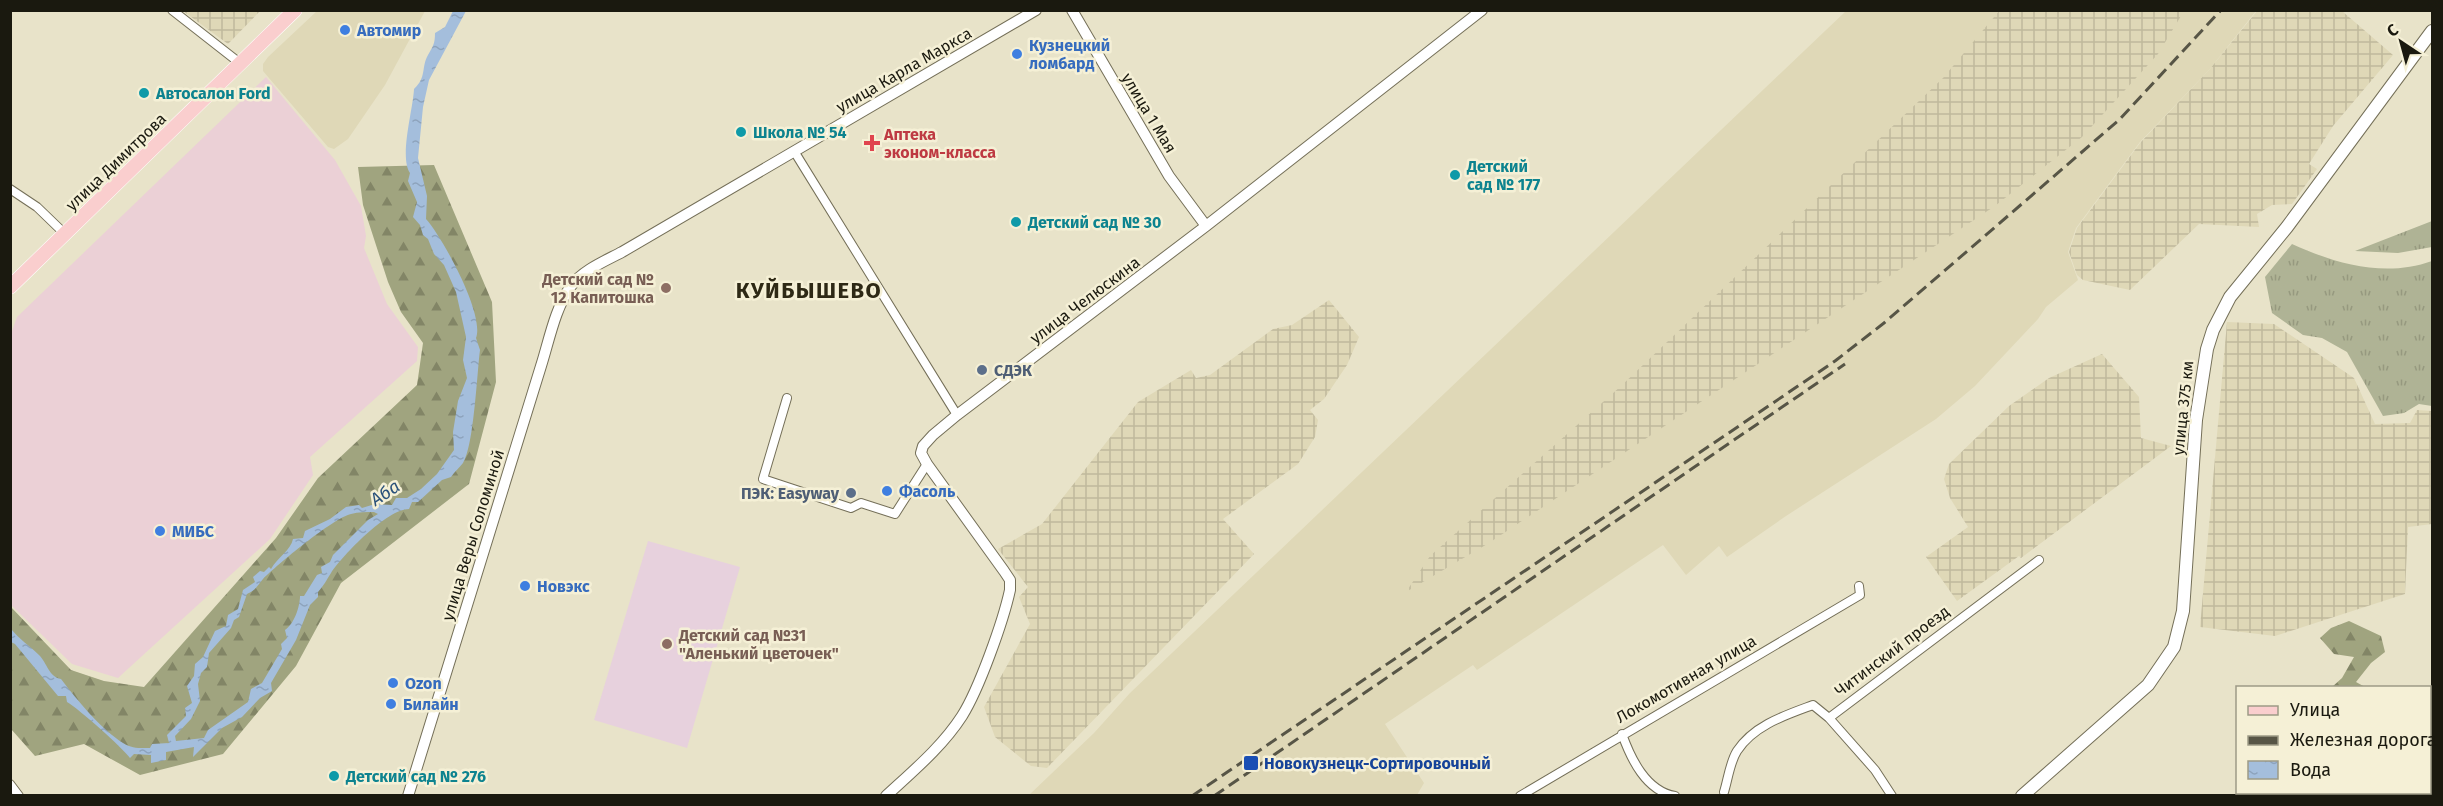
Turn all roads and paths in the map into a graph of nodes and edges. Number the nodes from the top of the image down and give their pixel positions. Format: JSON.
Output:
{"nodes":[{"id":1,"x":172,"y":10,"type":"edge"},
{"id":2,"x":296,"y":10,"type":"edge"},
{"id":3,"x":1036,"y":10,"type":"edge"},
{"id":4,"x":1072,"y":10,"type":"edge"},
{"id":5,"x":1482,"y":10,"type":"edge"},
{"id":6,"x":2433,"y":31,"type":"edge"},
{"id":7,"x":241,"y":64,"type":"junction"},
{"id":8,"x":794,"y":151,"type":"junction"},
{"id":9,"x":10,"y":189,"type":"edge"},
{"id":10,"x":1206,"y":226,"type":"junction"},
{"id":11,"x":65,"y":234,"type":"junction"},
{"id":12,"x":572,"y":286,"type":"joint"},
{"id":13,"x":10,"y":287,"type":"edge"},
{"id":14,"x":787,"y":398,"type":"dead end"},
{"id":15,"x":957,"y":415,"type":"junction"},
{"id":16,"x":927,"y":464,"type":"junction"},
{"id":17,"x":2039,"y":560,"type":"dead end"},
{"id":18,"x":1859,"y":586,"type":"dead end"},
{"id":19,"x":1829,"y":718,"type":"junction"},
{"id":20,"x":1622,"y":734,"type":"junction"},
{"id":21,"x":10,"y":784,"type":"edge"},
{"id":22,"x":1722,"y":794,"type":"edge"},
{"id":23,"x":19,"y":795,"type":"edge"},
{"id":24,"x":408,"y":795,"type":"edge"},
{"id":25,"x":886,"y":795,"type":"edge"},
{"id":26,"x":1520,"y":795,"type":"edge"},
{"id":27,"x":1675,"y":795,"type":"edge"},
{"id":28,"x":1892,"y":795,"type":"edge"},
{"id":29,"x":2022,"y":795,"type":"edge"}],
"edges":[{"from":1,"to":7,"type":"street"},
{"from":2,"to":7,"type":"main road","name":"улица Димитрова"},
{"from":3,"to":8,"type":"street","name":"улица Карла Маркса"},
{"from":4,"to":10,"type":"street","name":"улица 1 Мая"},
{"from":5,"to":10,"type":"street","name":"улица Челюскина"},
{"from":6,"to":29,"type":"main road","name":"улица 375 км"},
{"from":7,"to":11,"type":"main road","name":"улица Димитрова"},
{"from":8,"to":12,"type":"street","name":"улица Карла Маркса"},
{"from":8,"to":15,"type":"street"},
{"from":9,"to":11,"type":"street"},
{"from":10,"to":15,"type":"street","name":"улица Челюскина"},
{"from":11,"to":13,"type":"main road","name":"улица Димитрова"},
{"from":12,"to":24,"type":"street","name":"улица Веры Соломиной"},
{"from":14,"to":16,"type":"street"},
{"from":15,"to":16,"type":"street","name":"улица Челюскина"},
{"from":16,"to":25,"type":"street"},
{"from":17,"to":19,"type":"street","name":"Читинский проезд"},
{"from":18,"to":20,"type":"street","name":"Локомотивная улица"},
{"from":19,"to":22,"type":"street","name":"Читинский проезд"},
{"from":19,"to":28,"type":"street"},
{"from":20,"to":26,"type":"street","name":"Локомотивная улица"},
{"from":20,"to":27,"type":"street"},
{"from":21,"to":23,"type":"street"}]}
